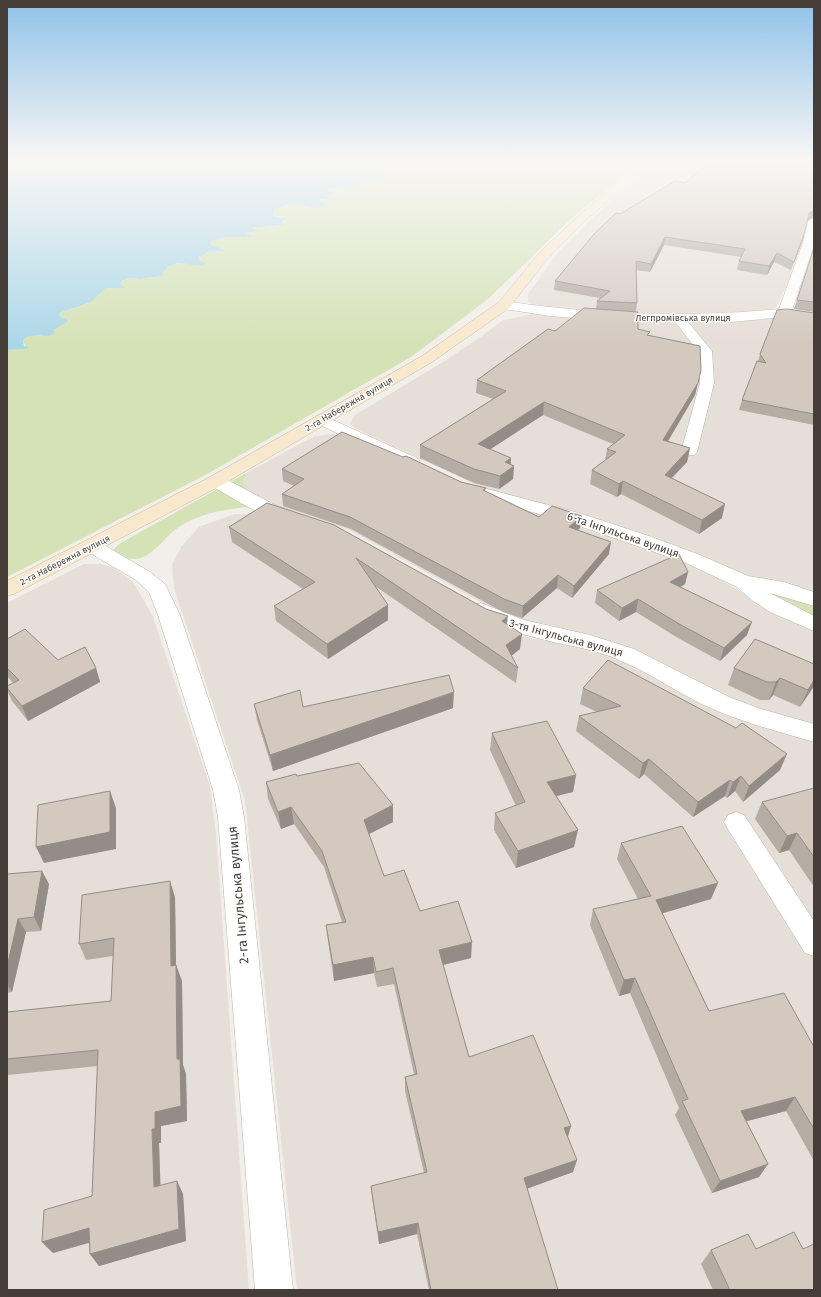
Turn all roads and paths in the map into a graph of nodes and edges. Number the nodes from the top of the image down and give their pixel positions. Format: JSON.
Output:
{"nodes":[{"id":1,"x":577,"y":223,"type":"edge"},
{"id":2,"x":813,"y":223,"type":"edge"},
{"id":3,"x":504,"y":305,"type":"junction"},
{"id":4,"x":784,"y":313,"type":"junction"},
{"id":5,"x":814,"y":317,"type":"edge"},
{"id":6,"x":679,"y":319,"type":"junction"},
{"id":7,"x":322,"y":420,"type":"junction"},
{"id":8,"x":689,"y":452,"type":"edge"},
{"id":9,"x":426,"y":469,"type":"edge"},
{"id":10,"x":216,"y":481,"type":"junction"},
{"id":11,"x":453,"y":482,"type":"edge"},
{"id":12,"x":306,"y":522,"type":"edge"},
{"id":13,"x":92,"y":546,"type":"junction"},
{"id":14,"x":743,"y":582,"type":"junction"},
{"id":15,"x":7,"y":589,"type":"edge"},
{"id":16,"x":814,"y":600,"type":"edge"},
{"id":17,"x":466,"y":603,"type":"edge"},
{"id":18,"x":814,"y":624,"type":"edge"},
{"id":19,"x":814,"y":733,"type":"edge"},
{"id":20,"x":736,"y":822,"type":"dead end"},
{"id":21,"x":814,"y":944,"type":"edge"},
{"id":22,"x":274,"y":1290,"type":"edge"}],
"edges":[{"from":1,"to":3,"type":"main road","name":"2-га Набережна вулиця"},
{"from":2,"to":4,"type":"street"},
{"from":3,"to":6,"type":"street","name":"Легпромівська вулиця"},
{"from":3,"to":7,"type":"main road","name":"2-га Набережна вулиця"},
{"from":4,"to":5,"type":"street","name":"Легпромівська вулиця"},
{"from":4,"to":6,"type":"street","name":"Легпромівська вулиця"},
{"from":6,"to":8,"type":"lane"},
{"from":7,"to":9,"type":"street"},
{"from":7,"to":10,"type":"main road","name":"2-га Набережна вулиця"},
{"from":10,"to":12,"type":"street"},
{"from":10,"to":13,"type":"main road","name":"2-га Набережна вулиця"},
{"from":11,"to":14,"type":"street","name":"6-та Інгульська вулиця"},
{"from":13,"to":15,"type":"main road","name":"2-га Набережна вулиця"},
{"from":13,"to":22,"type":"street","name":"2-га Інгульська вулиця"},
{"from":14,"to":16,"type":"street","name":"6-та Інгульська вулиця"},
{"from":14,"to":18,"type":"street"},
{"from":17,"to":19,"type":"street","name":"3-тя Інгульська вулиця"},
{"from":20,"to":21,"type":"lane"}]}
